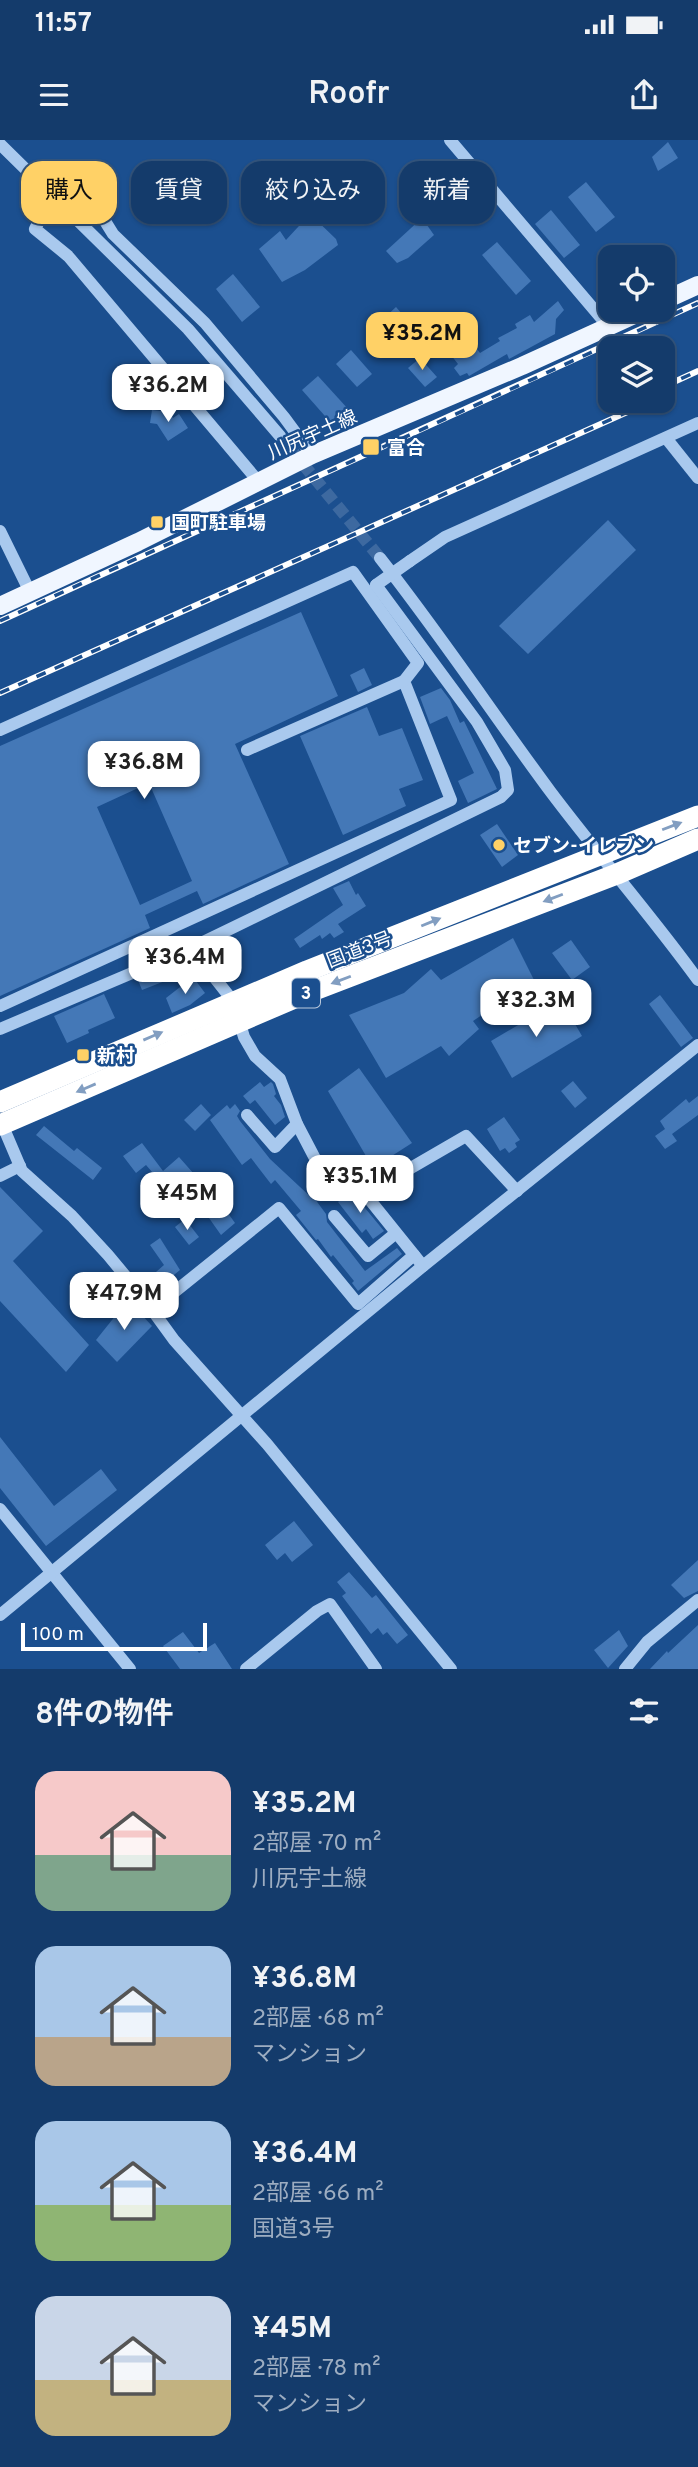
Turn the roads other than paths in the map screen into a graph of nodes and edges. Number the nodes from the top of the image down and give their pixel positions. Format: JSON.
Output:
{"nodes":[{"id":1,"x":450,"y":140,"type":"edge"},
{"id":2,"x":0,"y":144,"type":"edge"},
{"id":3,"x":21,"y":166,"type":"edge"},
{"id":4,"x":38,"y":224,"type":"edge"},
{"id":5,"x":79,"y":224,"type":"edge"},
{"id":6,"x":107,"y":224,"type":"edge"},
{"id":7,"x":698,"y":285,"type":"edge"},
{"id":8,"x":675,"y":296,"type":"edge"},
{"id":9,"x":617,"y":322,"type":"edge"},
{"id":10,"x":608,"y":326,"type":"junction"},
{"id":11,"x":698,"y":423,"type":"edge"},
{"id":12,"x":280,"y":436,"type":"tunnel mouth"},
{"id":13,"x":666,"y":438,"type":"junction"},
{"id":14,"x":312,"y":455,"type":"junction"},
{"id":15,"x":698,"y":478,"type":"edge"},
{"id":16,"x":258,"y":481,"type":"junction"},
{"id":17,"x":0,"y":531,"type":"edge"},
{"id":18,"x":380,"y":558,"type":"tunnel mouth"},
{"id":19,"x":30,"y":592,"type":"junction"},
{"id":20,"x":0,"y":606,"type":"edge"},
{"id":21,"x":404,"y":681,"type":"junction"},
{"id":22,"x":0,"y":730,"type":"edge"},
{"id":23,"x":247,"y":750,"type":"dead end"},
{"id":24,"x":698,"y":816,"type":"edge"},
{"id":25,"x":698,"y":839,"type":"edge"},
{"id":26,"x":340,"y":851,"type":"junction"},
{"id":27,"x":601,"y":855,"type":"junction"},
{"id":28,"x":349,"y":871,"type":"junction"},
{"id":29,"x":617,"y":874,"type":"junction"},
{"id":30,"x":191,"y":948,"type":"junction"},
{"id":31,"x":698,"y":980,"type":"edge"},
{"id":32,"x":0,"y":1006,"type":"edge"},
{"id":33,"x":236,"y":1011,"type":"junction"},
{"id":34,"x":0,"y":1029,"type":"edge"},
{"id":35,"x":698,"y":1045,"type":"edge"},
{"id":36,"x":0,"y":1102,"type":"edge"},
{"id":37,"x":247,"y":1115,"type":"dead end"},
{"id":38,"x":1,"y":1124,"type":"edge"},
{"id":39,"x":297,"y":1124,"type":"junction"},
{"id":40,"x":20,"y":1166,"type":"junction"},
{"id":41,"x":0,"y":1176,"type":"edge"},
{"id":42,"x":517,"y":1191,"type":"junction"},
{"id":43,"x":366,"y":1194,"type":"junction"},
{"id":44,"x":334,"y":1216,"type":"dead end"},
{"id":45,"x":396,"y":1233,"type":"junction"},
{"id":46,"x":414,"y":1255,"type":"junction"},
{"id":47,"x":423,"y":1266,"type":"junction"},
{"id":48,"x":152,"y":1310,"type":"junction"},
{"id":49,"x":243,"y":1416,"type":"junction"},
{"id":50,"x":0,"y":1509,"type":"edge"},
{"id":51,"x":51,"y":1573,"type":"junction"},
{"id":52,"x":698,"y":1600,"type":"edge"},
{"id":53,"x":0,"y":1615,"type":"edge"},
{"id":54,"x":130,"y":1669,"type":"edge"},
{"id":55,"x":246,"y":1669,"type":"edge"},
{"id":56,"x":376,"y":1669,"type":"edge"},
{"id":57,"x":451,"y":1669,"type":"edge"},
{"id":58,"x":625,"y":1669,"type":"edge"}],
"edges":[{"from":1,"to":10,"type":"street"},
{"from":2,"to":3,"type":"street"},
{"from":4,"to":16,"type":"street"},
{"from":5,"to":12,"type":"street"},
{"from":6,"to":14,"type":"street"},
{"from":7,"to":8,"type":"main road"},
{"from":9,"to":10,"type":"main road","name":"川尻宇土線"},
{"from":10,"to":14,"type":"main road","name":"川尻宇土線"},
{"from":11,"to":13,"type":"street"},
{"from":13,"to":15,"type":"street"},
{"from":13,"to":28,"type":"street","bridge":true},
{"from":14,"to":16,"type":"main road","name":"川尻宇土線"},
{"from":16,"to":19,"type":"main road","name":"川尻宇土線"},
{"from":17,"to":19,"type":"street"},
{"from":18,"to":27,"type":"street"},
{"from":19,"to":20,"type":"main road","name":"川尻宇土線"},
{"from":21,"to":22,"type":"street"},
{"from":21,"to":23,"type":"street"},
{"from":21,"to":26,"type":"street"},
{"from":27,"to":24,"type":"highway","name":"国道3号","number":"3","one_way":true},
{"from":25,"to":29,"type":"highway","name":"国道3号","number":"3"},
{"from":26,"to":28,"type":"street"},
{"from":26,"to":32,"type":"street"},
{"from":27,"to":29,"type":"street"},
{"from":33,"to":27,"type":"highway","name":"国道3号","number":"3","one_way":true},
{"from":28,"to":30,"type":"street"},
{"from":29,"to":31,"type":"street"},
{"from":29,"to":33,"type":"highway","name":"国道3号","number":"3","one_way":true},
{"from":30,"to":33,"type":"street"},
{"from":30,"to":34,"type":"street"},
{"from":36,"to":33,"type":"highway","name":"国道3号","number":"3","one_way":true},
{"from":33,"to":38,"type":"highway","name":"国道3号","number":"3","one_way":true},
{"from":33,"to":39,"type":"street"},
{"from":35,"to":42,"type":"street"},
{"from":37,"to":39,"type":"street"},
{"from":38,"to":40,"type":"street"},
{"from":39,"to":43,"type":"street"},
{"from":40,"to":41,"type":"street"},
{"from":40,"to":48,"type":"street"},
{"from":42,"to":43,"type":"street"},
{"from":42,"to":47,"type":"street"},
{"from":43,"to":45,"type":"street"},
{"from":44,"to":45,"type":"street"},
{"from":45,"to":46,"type":"street"},
{"from":46,"to":47,"type":"street"},
{"from":46,"to":48,"type":"street"},
{"from":47,"to":49,"type":"street"},
{"from":48,"to":49,"type":"street"},
{"from":49,"to":51,"type":"street"},
{"from":49,"to":57,"type":"street"},
{"from":50,"to":51,"type":"street"},
{"from":51,"to":53,"type":"street"},
{"from":51,"to":54,"type":"street"},
{"from":52,"to":58,"type":"street"},
{"from":55,"to":56,"type":"street"}]}
